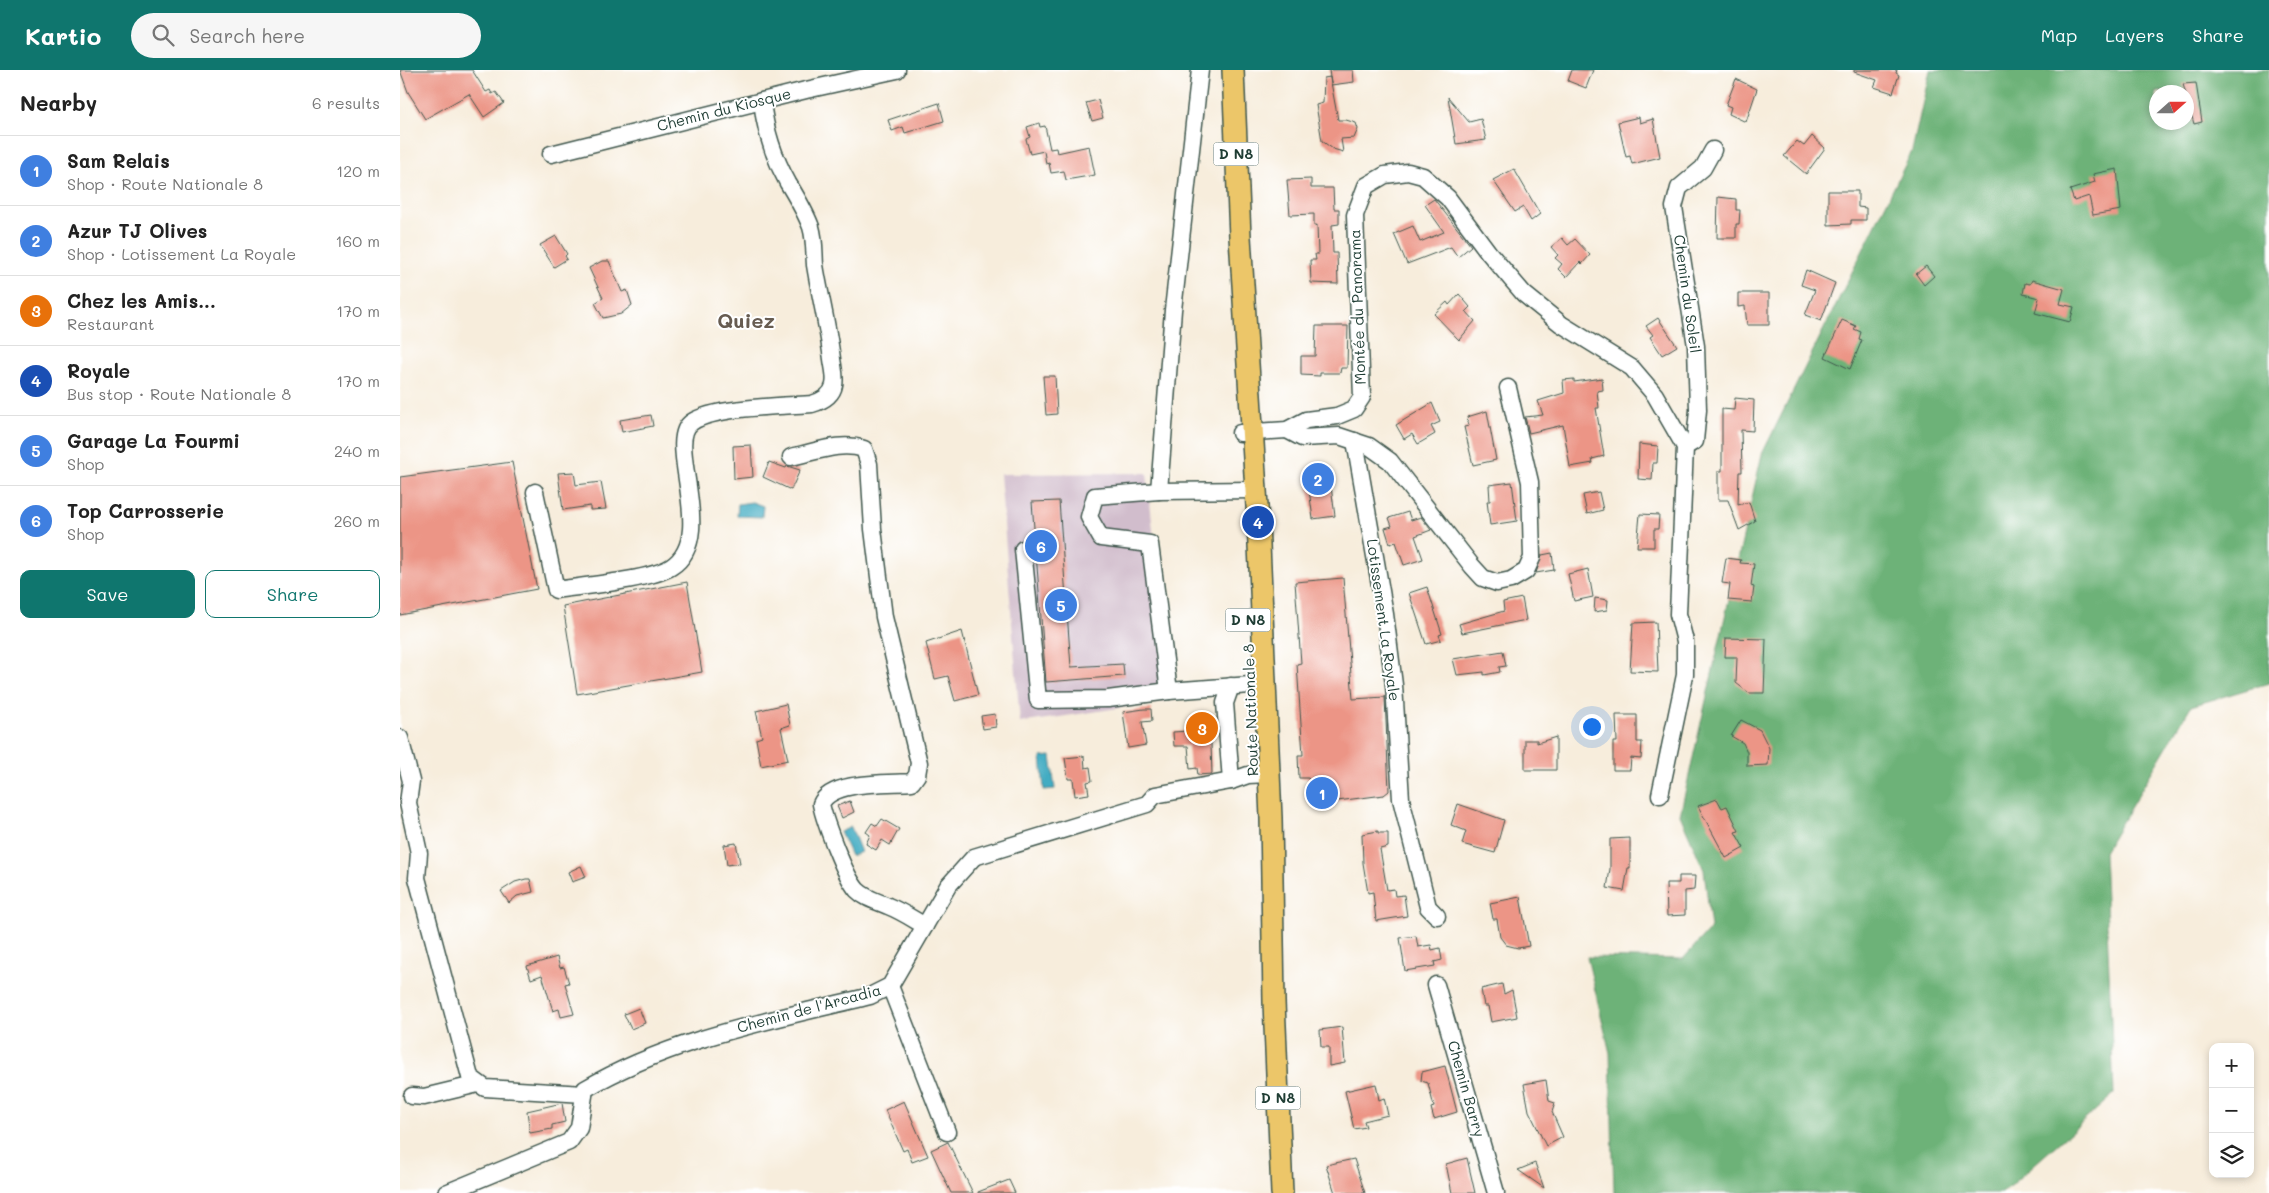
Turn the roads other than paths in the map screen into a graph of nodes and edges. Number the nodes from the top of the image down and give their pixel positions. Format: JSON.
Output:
{"nodes":[{"id":1,"x":898,"y":70,"type":"edge"},
{"id":2,"x":1200,"y":70,"type":"edge"},
{"id":3,"x":1233,"y":70,"type":"edge"},
{"id":4,"x":762,"y":100,"type":"junction"},
{"id":5,"x":1713,"y":150,"type":"dead end"},
{"id":6,"x":551,"y":154,"type":"dead end"},
{"id":7,"x":1508,"y":388,"type":"dead end"},
{"id":8,"x":1287,"y":430,"type":"junction"},
{"id":9,"x":1246,"y":432,"type":"junction"},
{"id":10,"x":1354,"y":441,"type":"junction"},
{"id":11,"x":1684,"y":447,"type":"junction"},
{"id":12,"x":791,"y":457,"type":"dead end"},
{"id":13,"x":1159,"y":491,"type":"junction"},
{"id":14,"x":1249,"y":491,"type":"junction"},
{"id":15,"x":535,"y":492,"type":"dead end"},
{"id":16,"x":1023,"y":549,"type":"dead end"},
{"id":17,"x":1248,"y":685,"type":"junction"},
{"id":18,"x":1169,"y":691,"type":"junction"},
{"id":19,"x":400,"y":738,"type":"edge"},
{"id":20,"x":1261,"y":774,"type":"junction"},
{"id":21,"x":1231,"y":781,"type":"junction"},
{"id":22,"x":1660,"y":795,"type":"dead end"},
{"id":23,"x":1437,"y":916,"type":"dead end"},
{"id":24,"x":925,"y":926,"type":"junction"},
{"id":25,"x":1436,"y":984,"type":"dead end"},
{"id":26,"x":890,"y":986,"type":"junction"},
{"id":27,"x":478,"y":1084,"type":"junction"},
{"id":28,"x":584,"y":1094,"type":"junction"},
{"id":29,"x":412,"y":1096,"type":"dead end"},
{"id":30,"x":947,"y":1132,"type":"dead end"},
{"id":31,"x":446,"y":1193,"type":"edge"},
{"id":32,"x":1282,"y":1193,"type":"edge"},
{"id":33,"x":1496,"y":1193,"type":"edge"}],
"edges":[{"from":1,"to":4,"type":"street","name":"Chemin du Kiosque"},
{"from":2,"to":13,"type":"street"},
{"from":3,"to":9,"type":"main road","name":"Route Nationale 8","number":"D N8"},
{"from":4,"to":6,"type":"street","name":"Chemin du Kiosque"},
{"from":4,"to":15,"type":"street"},
{"from":5,"to":11,"type":"street","name":"Chemin du Soleil"},
{"from":7,"to":10,"type":"street"},
{"from":8,"to":9,"type":"street","name":"Montée du Panorama"},
{"from":8,"to":10,"type":"street"},
{"from":8,"to":11,"type":"street","name":"Montée du Panorama"},
{"from":9,"to":14,"type":"main road","name":"Route Nationale 8","number":"D N8"},
{"from":10,"to":23,"type":"street","name":"Lotissement La Royale"},
{"from":11,"to":22,"type":"street"},
{"from":12,"to":24,"type":"street"},
{"from":13,"to":14,"type":"street"},
{"from":13,"to":18,"type":"street"},
{"from":14,"to":17,"type":"main road","name":"Route Nationale 8","number":"D N8"},
{"from":16,"to":18,"type":"street"},
{"from":17,"to":18,"type":"street"},
{"from":17,"to":20,"type":"main road","name":"Route Nationale 8","number":"D N8"},
{"from":17,"to":21,"type":"street"},
{"from":19,"to":27,"type":"street"},
{"from":20,"to":21,"type":"street","name":"Chemin de l'Arcadia"},
{"from":20,"to":32,"type":"main road","name":"Route Nationale 8","number":"D N8"},
{"from":21,"to":24,"type":"street","name":"Chemin de l'Arcadia"},
{"from":24,"to":26,"type":"street","name":"Chemin de l'Arcadia"},
{"from":25,"to":33,"type":"street","name":"Chemin Barry"},
{"from":26,"to":28,"type":"street","name":"Chemin de l'Arcadia"},
{"from":26,"to":30,"type":"street"},
{"from":27,"to":28,"type":"street"},
{"from":27,"to":29,"type":"street"},
{"from":28,"to":31,"type":"street"}]}
